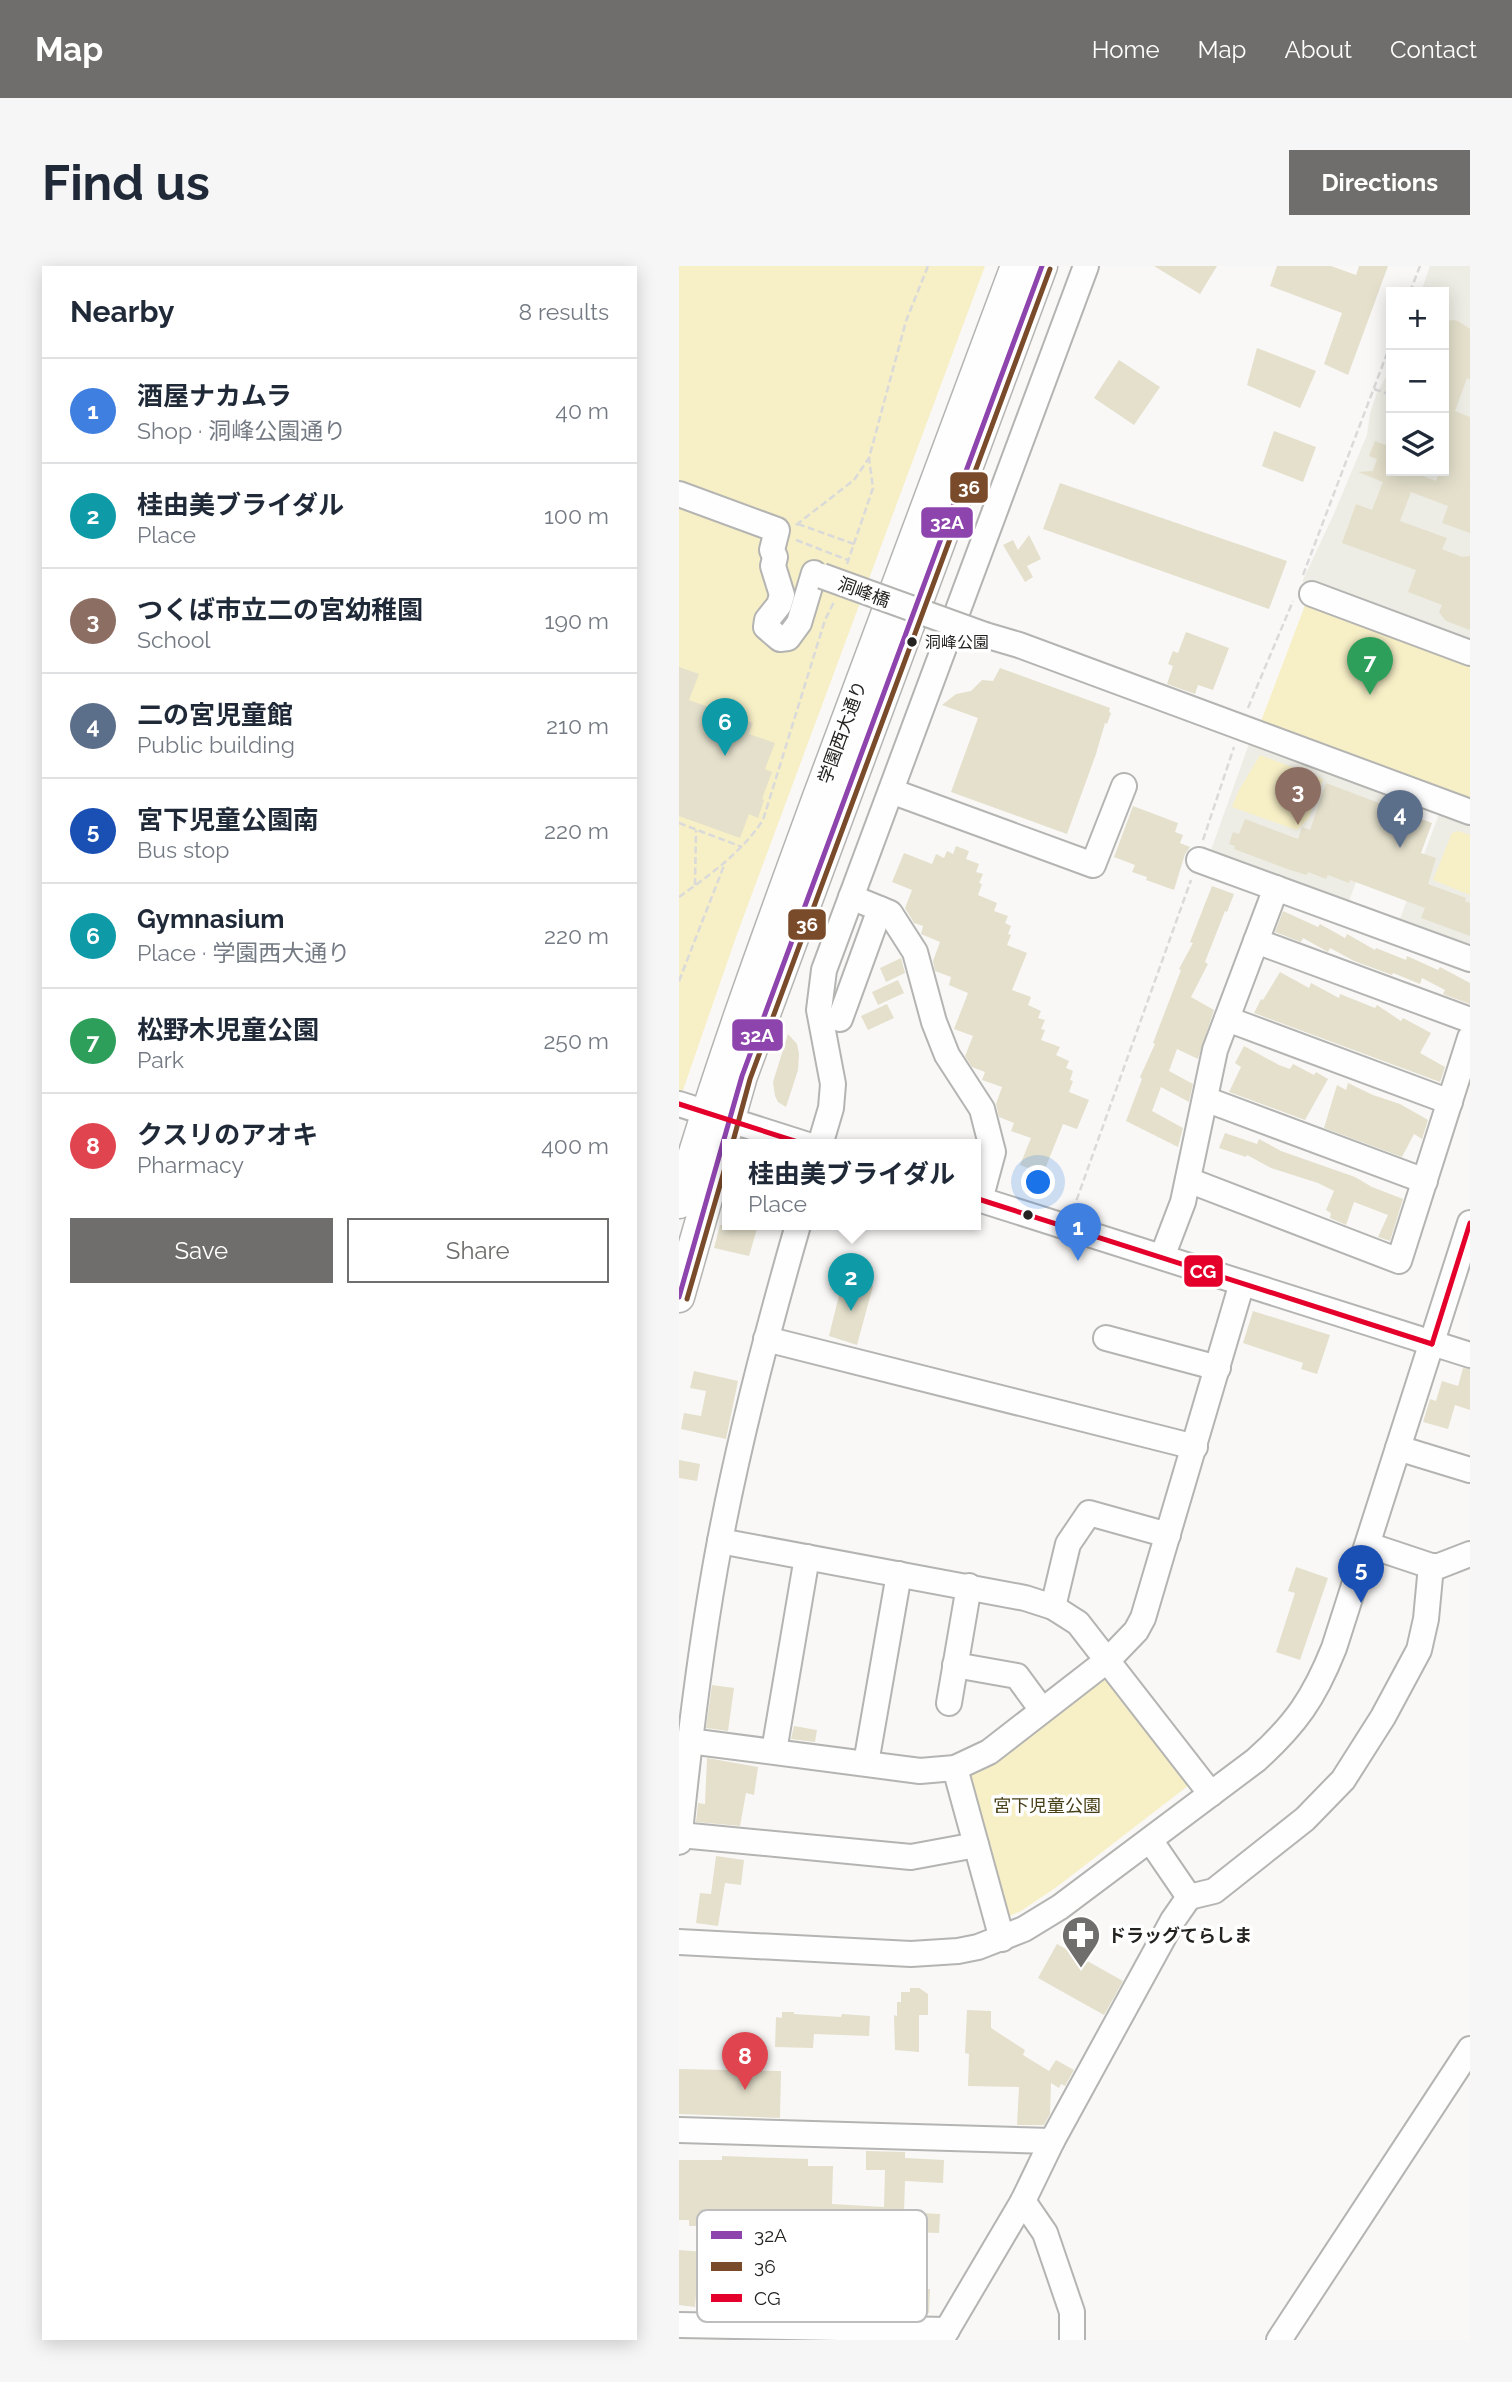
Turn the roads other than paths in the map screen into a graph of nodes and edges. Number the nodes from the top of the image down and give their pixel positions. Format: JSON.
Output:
{"nodes":[{"id":1,"x":1016,"y":266,"type":"edge"},
{"id":2,"x":1042,"y":266,"type":"edge"},
{"id":3,"x":1086,"y":266,"type":"edge"},
{"id":4,"x":679,"y":494,"type":"edge"},
{"id":5,"x":1302,"y":591,"type":"road end"},
{"id":6,"x":1470,"y":653,"type":"edge"},
{"id":7,"x":1124,"y":786,"type":"dead end"},
{"id":8,"x":891,"y":791,"type":"junction"},
{"id":9,"x":1470,"y":812,"type":"edge"},
{"id":10,"x":1199,"y":860,"type":"road end"},
{"id":11,"x":1276,"y":888,"type":"junction"},
{"id":12,"x":851,"y":897,"type":"junction"},
{"id":13,"x":880,"y":909,"type":"junction"},
{"id":14,"x":1256,"y":941,"type":"junction"},
{"id":15,"x":1470,"y":959,"type":"edge"},
{"id":16,"x":840,"y":1019,"type":"dead end"},
{"id":17,"x":1227,"y":1019,"type":"junction"},
{"id":18,"x":1470,"y":1020,"type":"edge"},
{"id":19,"x":1470,"y":1038,"type":"edge"},
{"id":20,"x":1205,"y":1099,"type":"junction"},
{"id":21,"x":1450,"y":1102,"type":"junction"},
{"id":22,"x":704,"y":1112,"type":"edge"},
{"id":23,"x":789,"y":1139,"type":"edge"},
{"id":24,"x":822,"y":1139,"type":"edge"},
{"id":25,"x":1188,"y":1180,"type":"junction"},
{"id":26,"x":1425,"y":1181,"type":"junction"},
{"id":27,"x":981,"y":1190,"type":"edge"},
{"id":28,"x":981,"y":1200,"type":"edge"},
{"id":29,"x":679,"y":1203,"type":"edge"},
{"id":30,"x":1470,"y":1223,"type":"edge"},
{"id":31,"x":797,"y":1230,"type":"edge"},
{"id":32,"x":1163,"y":1257,"type":"junction"},
{"id":33,"x":1243,"y":1283,"type":"junction"},
{"id":34,"x":679,"y":1297,"type":"edge"},
{"id":35,"x":1105,"y":1338,"type":"dead end"},
{"id":36,"x":765,"y":1339,"type":"junction"},
{"id":37,"x":1432,"y":1344,"type":"junction"},
{"id":38,"x":1470,"y":1355,"type":"edge"},
{"id":39,"x":1218,"y":1367,"type":"junction"},
{"id":40,"x":1195,"y":1447,"type":"junction"},
{"id":41,"x":1398,"y":1448,"type":"junction"},
{"id":42,"x":1470,"y":1470,"type":"edge"},
{"id":43,"x":1168,"y":1535,"type":"junction"},
{"id":44,"x":720,"y":1541,"type":"junction"},
{"id":45,"x":1367,"y":1545,"type":"junction"},
{"id":46,"x":1470,"y":1554,"type":"edge"},
{"id":47,"x":807,"y":1557,"type":"junction"},
{"id":48,"x":1431,"y":1566,"type":"junction"},
{"id":49,"x":899,"y":1574,"type":"junction"},
{"id":50,"x":968,"y":1586,"type":"junction"},
{"id":51,"x":1052,"y":1607,"type":"junction"},
{"id":52,"x":1108,"y":1659,"type":"junction"},
{"id":53,"x":955,"y":1665,"type":"junction"},
{"id":54,"x":949,"y":1703,"type":"dead end"},
{"id":55,"x":1042,"y":1710,"type":"junction"},
{"id":56,"x":689,"y":1741,"type":"junction"},
{"id":57,"x":774,"y":1751,"type":"junction"},
{"id":58,"x":866,"y":1763,"type":"junction"},
{"id":59,"x":955,"y":1768,"type":"junction"},
{"id":60,"x":1211,"y":1794,"type":"junction"},
{"id":61,"x":680,"y":1835,"type":"edge"},
{"id":62,"x":1150,"y":1840,"type":"junction"},
{"id":63,"x":679,"y":1842,"type":"edge"},
{"id":64,"x":976,"y":1845,"type":"junction"},
{"id":65,"x":1189,"y":1897,"type":"junction"},
{"id":66,"x":1002,"y":1939,"type":"junction"},
{"id":67,"x":679,"y":1942,"type":"edge"},
{"id":68,"x":1470,"y":2049,"type":"edge"},
{"id":69,"x":679,"y":2130,"type":"edge"},
{"id":70,"x":1052,"y":2141,"type":"junction"},
{"id":71,"x":1023,"y":2201,"type":"junction"},
{"id":72,"x":679,"y":2325,"type":"edge"},
{"id":73,"x":944,"y":2335,"type":"edge"},
{"id":74,"x":1072,"y":2340,"type":"edge"},
{"id":75,"x":1279,"y":2340,"type":"edge"}],
"edges":[{"from":1,"to":22,"type":"main road","name":"学園西大通り"},
{"from":2,"to":22,"type":"main road","name":"学園西大通り"},
{"from":3,"to":8,"type":"street"},
{"from":4,"to":9,"type":"street","name":"洞峰橋","bridge":true},
{"from":5,"to":6,"type":"street"},
{"from":7,"to":8,"type":"street"},
{"from":8,"to":12,"type":"street"},
{"from":10,"to":11,"type":"street"},
{"from":11,"to":14,"type":"street"},
{"from":11,"to":15,"type":"street"},
{"from":12,"to":13,"type":"street"},
{"from":12,"to":24,"type":"street"},
{"from":13,"to":16,"type":"street"},
{"from":13,"to":27,"type":"street"},
{"from":14,"to":17,"type":"street"},
{"from":14,"to":18,"type":"street"},
{"from":17,"to":20,"type":"street"},
{"from":17,"to":21,"type":"street"},
{"from":19,"to":21,"type":"street"},
{"from":20,"to":25,"type":"street"},
{"from":20,"to":26,"type":"street"},
{"from":21,"to":26,"type":"street"},
{"from":22,"to":23,"type":"street"},
{"from":22,"to":29,"type":"main road","name":"学園西大通り"},
{"from":22,"to":34,"type":"main road","name":"学園西大通り"},
{"from":25,"to":26,"type":"street"},
{"from":25,"to":32,"type":"street"},
{"from":28,"to":32,"type":"street"},
{"from":30,"to":37,"type":"street"},
{"from":31,"to":36,"type":"street"},
{"from":32,"to":33,"type":"street"},
{"from":33,"to":37,"type":"street"},
{"from":33,"to":39,"type":"street"},
{"from":35,"to":39,"type":"street"},
{"from":36,"to":40,"type":"street"},
{"from":36,"to":44,"type":"street"},
{"from":37,"to":38,"type":"street"},
{"from":37,"to":41,"type":"street"},
{"from":39,"to":40,"type":"street"},
{"from":40,"to":43,"type":"street"},
{"from":41,"to":42,"type":"street"},
{"from":41,"to":45,"type":"street"},
{"from":43,"to":51,"type":"street"},
{"from":43,"to":52,"type":"street"},
{"from":44,"to":47,"type":"street"},
{"from":44,"to":56,"type":"street"},
{"from":45,"to":48,"type":"street"},
{"from":45,"to":60,"type":"street"},
{"from":46,"to":48,"type":"street"},
{"from":47,"to":49,"type":"street"},
{"from":47,"to":57,"type":"street"},
{"from":48,"to":65,"type":"street"},
{"from":49,"to":50,"type":"street"},
{"from":49,"to":58,"type":"street"},
{"from":50,"to":51,"type":"street"},
{"from":50,"to":53,"type":"street"},
{"from":51,"to":52,"type":"street"},
{"from":52,"to":55,"type":"street"},
{"from":52,"to":60,"type":"street"},
{"from":53,"to":54,"type":"street"},
{"from":53,"to":55,"type":"street"},
{"from":55,"to":59,"type":"street"},
{"from":56,"to":57,"type":"street"},
{"from":56,"to":61,"type":"street"},
{"from":57,"to":58,"type":"street"},
{"from":58,"to":59,"type":"street"},
{"from":59,"to":64,"type":"street"},
{"from":60,"to":62,"type":"street"},
{"from":61,"to":63,"type":"street"},
{"from":61,"to":64,"type":"street"},
{"from":62,"to":65,"type":"street"},
{"from":62,"to":66,"type":"street"},
{"from":64,"to":66,"type":"street"},
{"from":65,"to":70,"type":"street"},
{"from":66,"to":67,"type":"street"},
{"from":68,"to":75,"type":"street"},
{"from":69,"to":70,"type":"street"},
{"from":70,"to":71,"type":"street"},
{"from":71,"to":73,"type":"street"},
{"from":71,"to":74,"type":"street"},
{"from":72,"to":73,"type":"street"}]}
